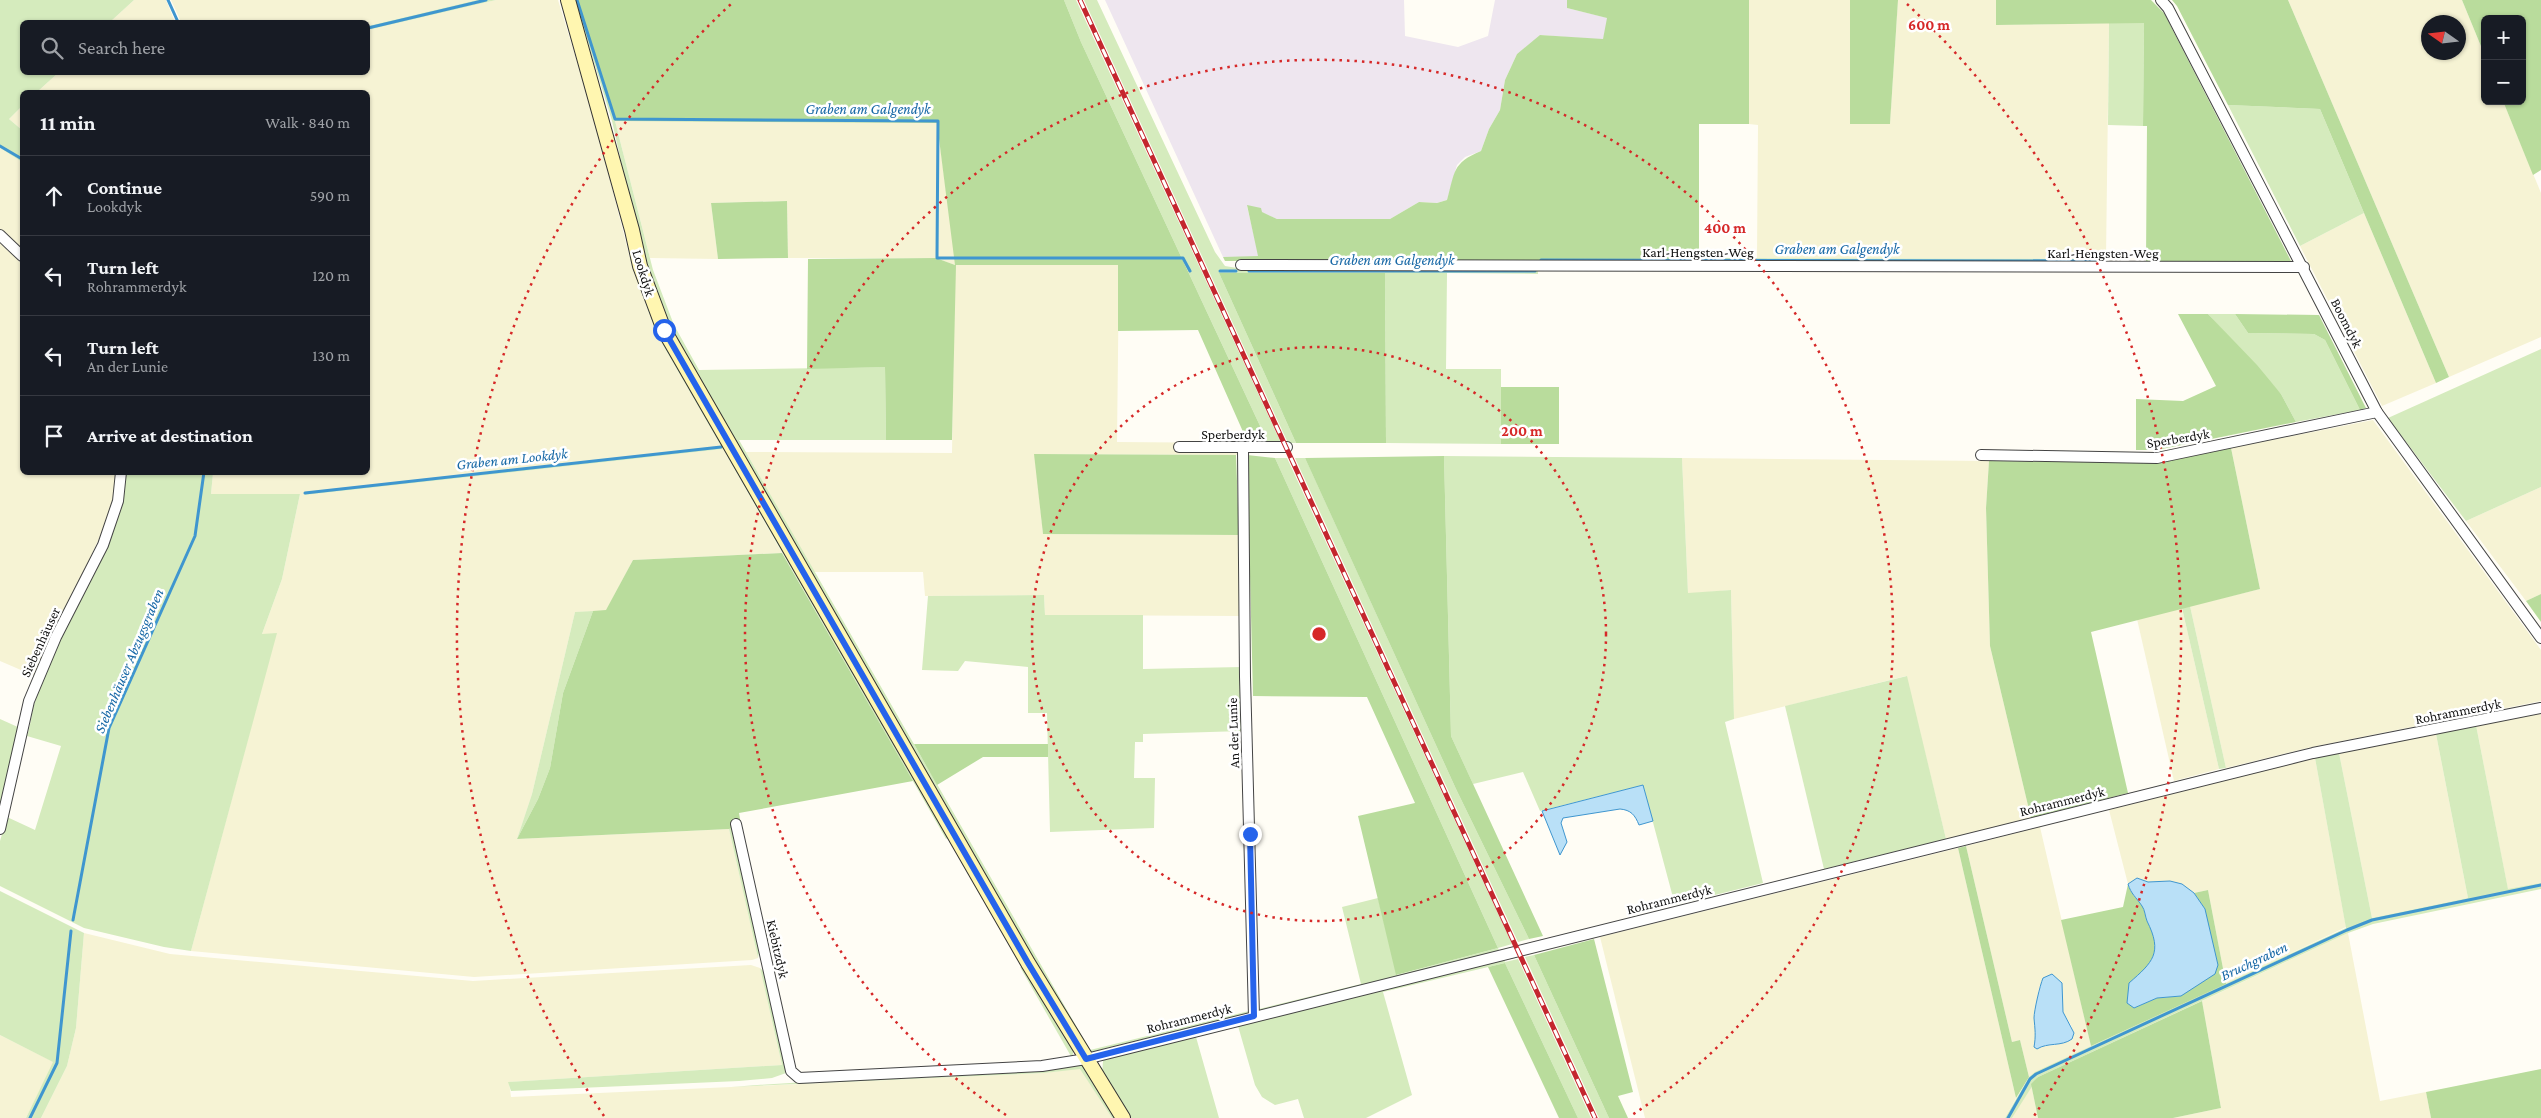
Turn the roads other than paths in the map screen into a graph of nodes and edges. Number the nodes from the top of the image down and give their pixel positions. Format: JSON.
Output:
{"nodes":[{"id":1,"x":568,"y":0,"type":"edge"},
{"id":2,"x":2161,"y":0,"type":"edge"},
{"id":3,"x":0,"y":235,"type":"edge"},
{"id":4,"x":20,"y":254,"type":"edge"},
{"id":5,"x":1241,"y":265,"type":"dead end"},
{"id":6,"x":2304,"y":267,"type":"junction"},
{"id":7,"x":2377,"y":412,"type":"junction"},
{"id":8,"x":1179,"y":447,"type":"dead end"},
{"id":9,"x":1286,"y":447,"type":"dead end"},
{"id":10,"x":1243,"y":449,"type":"junction"},
{"id":11,"x":1981,"y":455,"type":"dead end"},
{"id":12,"x":120,"y":475,"type":"edge"},
{"id":13,"x":2541,"y":638,"type":"edge"},
{"id":14,"x":2541,"y":708,"type":"edge"},
{"id":15,"x":736,"y":824,"type":"dead end"},
{"id":16,"x":0,"y":829,"type":"edge"},
{"id":17,"x":1254,"y":1016,"type":"junction"},
{"id":18,"x":1086,"y":1059,"type":"junction"},
{"id":19,"x":799,"y":1078,"type":"joint"},
{"id":20,"x":1124,"y":1118,"type":"edge"}],
"edges":[{"from":1,"to":18,"type":"street","name":"Lookdyk"},
{"from":2,"to":6,"type":"street","name":"Boomdyk"},
{"from":3,"to":4,"type":"street"},
{"from":5,"to":6,"type":"street","name":"Karl-Hengsten-Weg"},
{"from":6,"to":7,"type":"street","name":"Boomdyk"},
{"from":7,"to":11,"type":"street","name":"Sperberdyk"},
{"from":7,"to":13,"type":"street","name":"Boomdyk"},
{"from":8,"to":10,"type":"street","name":"Sperberdyk"},
{"from":9,"to":10,"type":"street","name":"Sperberdyk"},
{"from":10,"to":17,"type":"street","name":"An der Lunie"},
{"from":12,"to":16,"type":"street","name":"Siebenhäuser"},
{"from":14,"to":17,"type":"street","name":"Rohrammerdyk"},
{"from":15,"to":19,"type":"street","name":"Kiebitzdyk"},
{"from":17,"to":18,"type":"street","name":"Rohrammerdyk"},
{"from":18,"to":19,"type":"street","name":"Rohrammerdyk"},
{"from":18,"to":20,"type":"street","name":"Lookdyk"}]}
